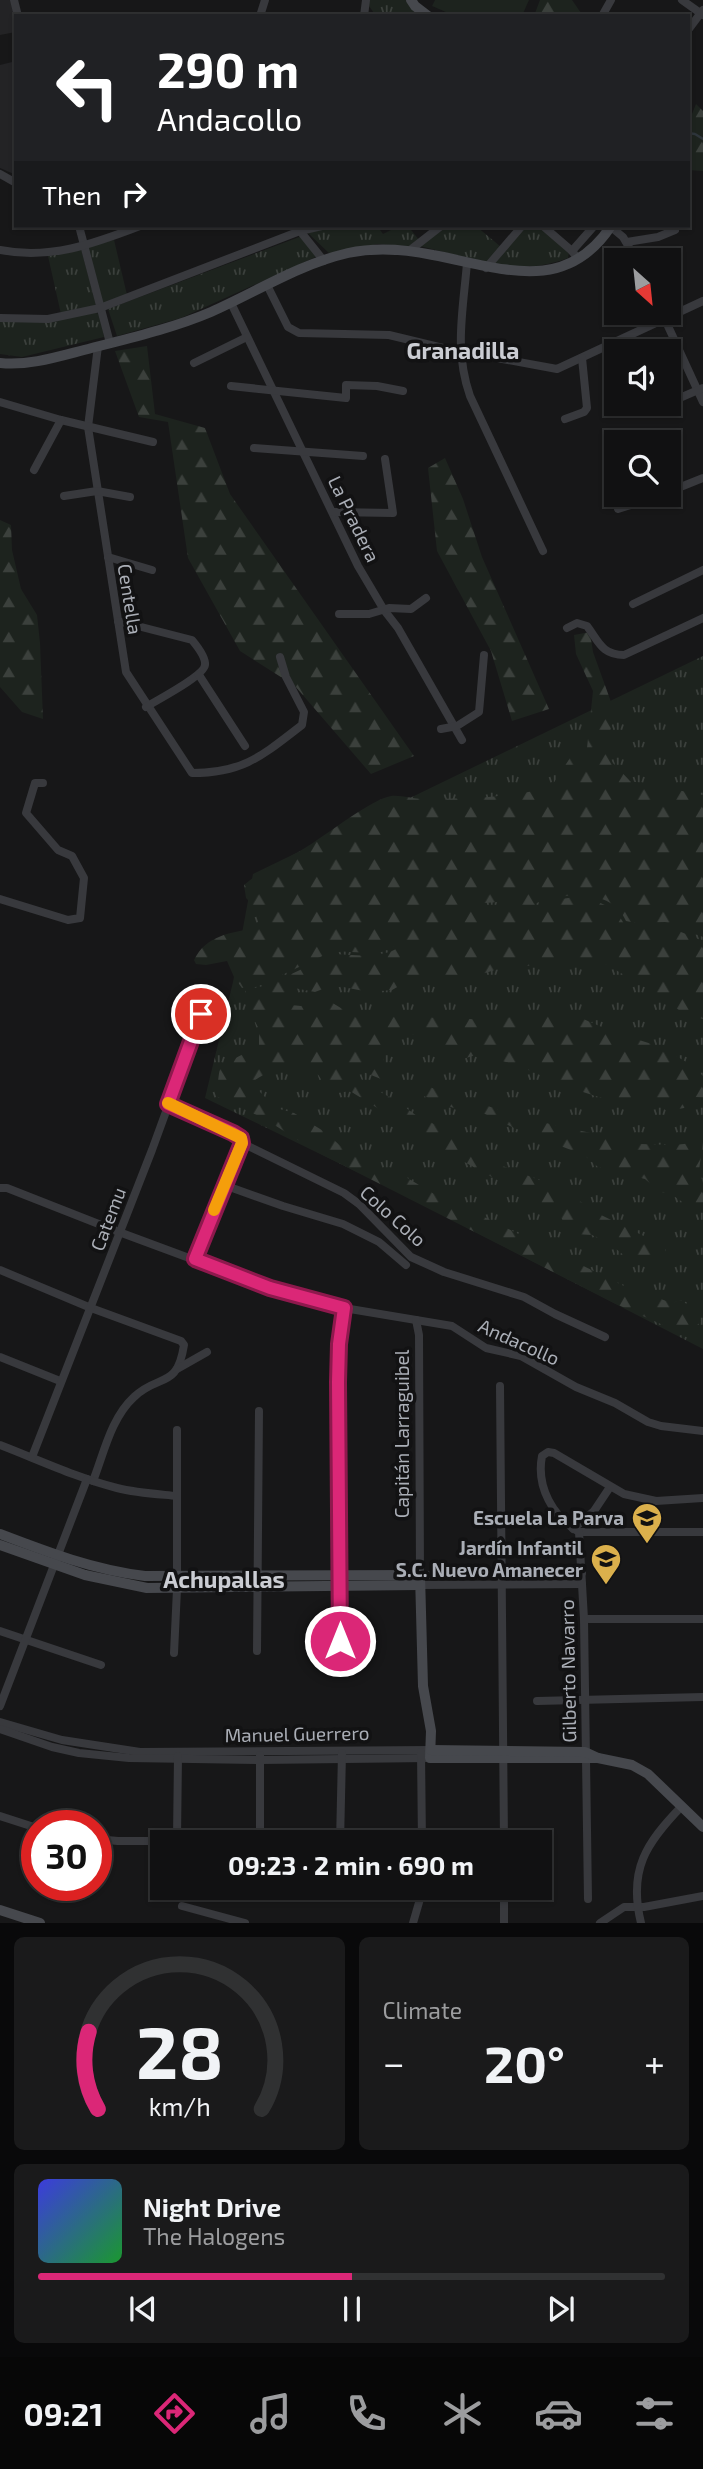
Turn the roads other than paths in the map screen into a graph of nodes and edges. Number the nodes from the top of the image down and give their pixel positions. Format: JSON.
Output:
{"nodes":[{"id":1,"x":411,"y":0,"type":"edge"},
{"id":2,"x":682,"y":0,"type":"edge"},
{"id":3,"x":702,"y":13,"type":"edge"},
{"id":4,"x":425,"y":14,"type":"edge"},
{"id":5,"x":690,"y":28,"type":"edge"},
{"id":6,"x":80,"y":228,"type":"edge"},
{"id":7,"x":134,"y":228,"type":"edge"},
{"id":8,"x":438,"y":228,"type":"edge"},
{"id":9,"x":520,"y":228,"type":"edge"},
{"id":10,"x":544,"y":228,"type":"edge"},
{"id":11,"x":593,"y":228,"type":"edge"},
{"id":12,"x":610,"y":228,"type":"edge"},
{"id":13,"x":613,"y":228,"type":"edge"},
{"id":14,"x":299,"y":229,"type":"edge"},
{"id":15,"x":675,"y":230,"type":"dead end"},
{"id":16,"x":626,"y":242,"type":"junction"},
{"id":17,"x":84,"y":245,"type":"junction"},
{"id":18,"x":629,"y":248,"type":"edge"},
{"id":19,"x":0,"y":250,"type":"edge"},
{"id":20,"x":409,"y":251,"type":"junction"},
{"id":21,"x":575,"y":255,"type":"junction"},
{"id":22,"x":324,"y":261,"type":"junction"},
{"id":23,"x":467,"y":263,"type":"junction"},
{"id":24,"x":486,"y":268,"type":"junction"},
{"id":25,"x":267,"y":285,"type":"junction"},
{"id":26,"x":703,"y":301,"type":"edge"},
{"id":27,"x":231,"y":303,"type":"junction"},
{"id":28,"x":100,"y":308,"type":"junction"},
{"id":29,"x":681,"y":309,"type":"edge"},
{"id":30,"x":0,"y":318,"type":"edge"},
{"id":31,"x":644,"y":326,"type":"edge"},
{"id":32,"x":668,"y":326,"type":"edge"},
{"id":33,"x":247,"y":337,"type":"junction"},
{"id":34,"x":110,"y":343,"type":"junction"},
{"id":35,"x":98,"y":346,"type":"junction"},
{"id":36,"x":460,"y":351,"type":"junction"},
{"id":37,"x":582,"y":358,"type":"junction"},
{"id":38,"x":0,"y":363,"type":"edge"},
{"id":39,"x":194,"y":363,"type":"dead end"},
{"id":40,"x":231,"y":386,"type":"dead end"},
{"id":41,"x":700,"y":389,"type":"edge"},
{"id":42,"x":273,"y":391,"type":"junction"},
{"id":43,"x":403,"y":391,"type":"dead end"},
{"id":44,"x":681,"y":397,"type":"edge"},
{"id":45,"x":0,"y":402,"type":"edge"},
{"id":46,"x":703,"y":402,"type":"edge"},
{"id":47,"x":565,"y":419,"type":"dead end"},
{"id":48,"x":61,"y":420,"type":"junction"},
{"id":49,"x":88,"y":427,"type":"junction"},
{"id":50,"x":153,"y":442,"type":"dead end"},
{"id":51,"x":254,"y":448,"type":"dead end"},
{"id":52,"x":303,"y":452,"type":"junction"},
{"id":53,"x":363,"y":456,"type":"dead end"},
{"id":54,"x":386,"y":459,"type":"dead end"},
{"id":55,"x":34,"y":470,"type":"dead end"},
{"id":56,"x":703,"y":478,"type":"edge"},
{"id":57,"x":681,"y":487,"type":"edge"},
{"id":58,"x":97,"y":491,"type":"junction"},
{"id":59,"x":64,"y":496,"type":"dead end"},
{"id":60,"x":130,"y":497,"type":"dead end"},
{"id":61,"x":624,"y":507,"type":"edge"},
{"id":62,"x":618,"y":509,"type":"dead end"},
{"id":63,"x":333,"y":512,"type":"junction"},
{"id":64,"x":543,"y":551,"type":"dead end"},
{"id":65,"x":108,"y":557,"type":"junction"},
{"id":66,"x":152,"y":570,"type":"dead end"},
{"id":67,"x":703,"y":570,"type":"edge"},
{"id":68,"x":426,"y":598,"type":"dead end"},
{"id":69,"x":633,"y":604,"type":"dead end"},
{"id":70,"x":384,"y":610,"type":"junction"},
{"id":71,"x":339,"y":614,"type":"dead end"},
{"id":72,"x":703,"y":618,"type":"edge"},
{"id":73,"x":118,"y":621,"type":"junction"},
{"id":74,"x":567,"y":628,"type":"dead end"},
{"id":75,"x":484,"y":655,"type":"dead end"},
{"id":76,"x":280,"y":657,"type":"dead end"},
{"id":77,"x":199,"y":675,"type":"junction"},
{"id":78,"x":146,"y":707,"type":"junction"},
{"id":79,"x":456,"y":726,"type":"junction"},
{"id":80,"x":441,"y":729,"type":"dead end"},
{"id":81,"x":462,"y":740,"type":"dead end"},
{"id":82,"x":245,"y":746,"type":"dead end"},
{"id":83,"x":43,"y":783,"type":"dead end"},
{"id":84,"x":0,"y":899,"type":"edge"},
{"id":85,"x":210,"y":991,"type":"dead end"},
{"id":86,"x":168,"y":1104,"type":"junction"},
{"id":87,"x":242,"y":1143,"type":"junction"},
{"id":88,"x":224,"y":1185,"type":"junction"},
{"id":89,"x":0,"y":1188,"type":"edge"},
{"id":90,"x":119,"y":1232,"type":"junction"},
{"id":91,"x":195,"y":1259,"type":"junction"},
{"id":92,"x":406,"y":1265,"type":"dead end"},
{"id":93,"x":0,"y":1270,"type":"edge"},
{"id":94,"x":91,"y":1308,"type":"junction"},
{"id":95,"x":344,"y":1308,"type":"junction"},
{"id":96,"x":416,"y":1320,"type":"junction"},
{"id":97,"x":605,"y":1337,"type":"dead end"},
{"id":98,"x":207,"y":1352,"type":"dead end"},
{"id":99,"x":0,"y":1357,"type":"edge"},
{"id":100,"x":176,"y":1371,"type":"junction"},
{"id":101,"x":60,"y":1381,"type":"junction"},
{"id":102,"x":500,"y":1386,"type":"dead end"},
{"id":103,"x":259,"y":1411,"type":"dead end"},
{"id":104,"x":177,"y":1430,"type":"dead end"},
{"id":105,"x":703,"y":1431,"type":"edge"},
{"id":106,"x":0,"y":1445,"type":"edge"},
{"id":107,"x":32,"y":1457,"type":"junction"},
{"id":108,"x":90,"y":1480,"type":"junction"},
{"id":109,"x":610,"y":1487,"type":"junction"},
{"id":110,"x":177,"y":1496,"type":"junction"},
{"id":111,"x":703,"y":1498,"type":"edge"},
{"id":112,"x":576,"y":1530,"type":"junction"},
{"id":113,"x":703,"y":1532,"type":"edge"},
{"id":114,"x":0,"y":1534,"type":"edge"},
{"id":115,"x":0,"y":1545,"type":"edge"},
{"id":116,"x":55,"y":1560,"type":"junction"},
{"id":117,"x":582,"y":1573,"type":"junction"},
{"id":118,"x":501,"y":1574,"type":"junction"},
{"id":119,"x":420,"y":1580,"type":"junction"},
{"id":120,"x":340,"y":1581,"type":"junction"},
{"id":121,"x":259,"y":1582,"type":"junction"},
{"id":122,"x":177,"y":1583,"type":"junction"},
{"id":123,"x":582,"y":1584,"type":"junction"},
{"id":124,"x":501,"y":1585,"type":"junction"},
{"id":125,"x":584,"y":1619,"type":"junction"},
{"id":126,"x":703,"y":1619,"type":"edge"},
{"id":127,"x":0,"y":1632,"type":"edge"},
{"id":128,"x":25,"y":1641,"type":"junction"},
{"id":129,"x":257,"y":1651,"type":"dead end"},
{"id":130,"x":174,"y":1653,"type":"dead end"},
{"id":131,"x":101,"y":1665,"type":"dead end"},
{"id":132,"x":340,"y":1669,"type":"dead end"},
{"id":133,"x":703,"y":1697,"type":"edge"},
{"id":134,"x":537,"y":1700,"type":"dead end"},
{"id":135,"x":585,"y":1701,"type":"junction"},
{"id":136,"x":0,"y":1706,"type":"edge"},
{"id":137,"x":0,"y":1722,"type":"edge"},
{"id":138,"x":0,"y":1729,"type":"edge"},
{"id":139,"x":504,"y":1753,"type":"junction"},
{"id":140,"x":342,"y":1754,"type":"junction"},
{"id":141,"x":426,"y":1754,"type":"junction"},
{"id":142,"x":178,"y":1756,"type":"junction"},
{"id":143,"x":260,"y":1756,"type":"junction"},
{"id":144,"x":585,"y":1756,"type":"junction"},
{"id":145,"x":682,"y":1806,"type":"junction"},
{"id":146,"x":0,"y":1816,"type":"edge"},
{"id":147,"x":21,"y":1823,"type":"edge"},
{"id":148,"x":703,"y":1827,"type":"edge"},
{"id":149,"x":260,"y":1830,"type":"edge"},
{"id":150,"x":340,"y":1830,"type":"edge"},
{"id":151,"x":423,"y":1830,"type":"edge"},
{"id":152,"x":504,"y":1830,"type":"edge"},
{"id":153,"x":112,"y":1841,"type":"edge"},
{"id":154,"x":703,"y":1896,"type":"edge"},
{"id":155,"x":588,"y":1899,"type":"dead end"},
{"id":156,"x":420,"y":1900,"type":"edge"},
{"id":157,"x":504,"y":1900,"type":"edge"},
{"id":158,"x":182,"y":1906,"type":"dead end"},
{"id":159,"x":637,"y":1907,"type":"junction"},
{"id":160,"x":0,"y":1910,"type":"edge"},
{"id":161,"x":40,"y":1923,"type":"edge"},
{"id":162,"x":244,"y":1923,"type":"edge"},
{"id":163,"x":413,"y":1923,"type":"edge"},
{"id":164,"x":504,"y":1923,"type":"edge"},
{"id":165,"x":600,"y":1923,"type":"edge"},
{"id":166,"x":641,"y":1923,"type":"edge"}],
"edges":[{"from":1,"to":4,"type":"street"},
{"from":2,"to":3,"type":"street"},
{"from":3,"to":5,"type":"street"},
{"from":6,"to":17,"type":"street"},
{"from":7,"to":17,"type":"street"},
{"from":8,"to":20,"type":"street"},
{"from":9,"to":24,"type":"street"},
{"from":10,"to":21,"type":"street"},
{"from":11,"to":21,"type":"street"},
{"from":12,"to":21,"type":"street"},
{"from":13,"to":16,"type":"street"},
{"from":14,"to":22,"type":"street"},
{"from":14,"to":28,"type":"street"},
{"from":15,"to":16,"type":"street"},
{"from":16,"to":18,"type":"street"},
{"from":17,"to":19,"type":"street"},
{"from":17,"to":28,"type":"street"},
{"from":20,"to":22,"type":"street"},
{"from":20,"to":23,"type":"street"},
{"from":21,"to":24,"type":"street"},
{"from":22,"to":25,"type":"street"},
{"from":23,"to":24,"type":"street"},
{"from":23,"to":36,"type":"street"},
{"from":25,"to":27,"type":"street"},
{"from":25,"to":36,"type":"street"},
{"from":26,"to":29,"type":"street"},
{"from":27,"to":33,"type":"street","name":"La Pradera"},
{"from":27,"to":34,"type":"street"},
{"from":28,"to":30,"type":"street"},
{"from":28,"to":34,"type":"street"},
{"from":31,"to":37,"type":"street"},
{"from":32,"to":41,"type":"street"},
{"from":33,"to":39,"type":"street"},
{"from":33,"to":42,"type":"street","name":"La Pradera"},
{"from":34,"to":35,"type":"street"},
{"from":35,"to":38,"type":"street"},
{"from":35,"to":49,"type":"street","name":"Centella"},
{"from":36,"to":37,"type":"street"},
{"from":36,"to":64,"type":"street"},
{"from":37,"to":47,"type":"street"},
{"from":40,"to":42,"type":"street"},
{"from":41,"to":44,"type":"street"},
{"from":41,"to":46,"type":"street"},
{"from":42,"to":43,"type":"street"},
{"from":42,"to":52,"type":"street","name":"La Pradera"},
{"from":45,"to":48,"type":"street"},
{"from":48,"to":49,"type":"street"},
{"from":48,"to":55,"type":"street"},
{"from":49,"to":50,"type":"street"},
{"from":49,"to":58,"type":"street","name":"Centella"},
{"from":51,"to":52,"type":"street"},
{"from":52,"to":53,"type":"street"},
{"from":52,"to":63,"type":"street","name":"La Pradera"},
{"from":54,"to":63,"type":"street"},
{"from":56,"to":57,"type":"street"},
{"from":58,"to":59,"type":"street"},
{"from":58,"to":60,"type":"street"},
{"from":58,"to":65,"type":"street","name":"Centella"},
{"from":61,"to":62,"type":"street"},
{"from":63,"to":70,"type":"street","name":"La Pradera"},
{"from":65,"to":66,"type":"street"},
{"from":65,"to":73,"type":"street","name":"Centella"},
{"from":67,"to":69,"type":"street"},
{"from":68,"to":70,"type":"street"},
{"from":70,"to":71,"type":"street"},
{"from":70,"to":79,"type":"street","name":"La Pradera"},
{"from":72,"to":74,"type":"street"},
{"from":73,"to":77,"type":"street"},
{"from":73,"to":78,"type":"street","name":"Centella"},
{"from":75,"to":79,"type":"street"},
{"from":76,"to":78,"type":"street","name":"Centella"},
{"from":77,"to":78,"type":"street"},
{"from":77,"to":82,"type":"street"},
{"from":79,"to":80,"type":"street"},
{"from":79,"to":81,"type":"street","name":"La Pradera"},
{"from":83,"to":84,"type":"street"},
{"from":85,"to":86,"type":"street","name":"Catemu"},
{"from":86,"to":87,"type":"street","name":"Colo Colo"},
{"from":86,"to":90,"type":"street","name":"Catemu"},
{"from":87,"to":88,"type":"street"},
{"from":87,"to":97,"type":"street","name":"Colo Colo"},
{"from":88,"to":91,"type":"street"},
{"from":88,"to":92,"type":"street","name":"Colo Colo"},
{"from":89,"to":90,"type":"street","name":"Andacollo"},
{"from":90,"to":91,"type":"street","name":"Andacollo"},
{"from":90,"to":94,"type":"street","name":"Catemu"},
{"from":91,"to":95,"type":"street","name":"Andacollo"},
{"from":93,"to":94,"type":"street"},
{"from":94,"to":100,"type":"street"},
{"from":94,"to":101,"type":"street","name":"Catemu"},
{"from":95,"to":96,"type":"street","name":"Andacollo"},
{"from":95,"to":120,"type":"street"},
{"from":96,"to":105,"type":"street","name":"Andacollo"},
{"from":96,"to":119,"type":"street","name":"Capitán Larraguibel"},
{"from":98,"to":100,"type":"street"},
{"from":99,"to":101,"type":"street"},
{"from":100,"to":108,"type":"street"},
{"from":101,"to":107,"type":"street","name":"Catemu"},
{"from":102,"to":118,"type":"street"},
{"from":103,"to":121,"type":"street"},
{"from":104,"to":110,"type":"street"},
{"from":106,"to":107,"type":"street"},
{"from":107,"to":108,"type":"street"},
{"from":108,"to":110,"type":"street"},
{"from":108,"to":116,"type":"street"},
{"from":109,"to":111,"type":"street"},
{"from":109,"to":112,"type":"street"},
{"from":109,"to":112,"type":"street"},
{"from":110,"to":122,"type":"street"},
{"from":112,"to":113,"type":"street"},
{"from":112,"to":117,"type":"street","name":"Gilberto Navarro"},
{"from":114,"to":116,"type":"street"},
{"from":115,"to":116,"type":"street"},
{"from":116,"to":122,"type":"street"},
{"from":116,"to":128,"type":"street"},
{"from":117,"to":118,"type":"street"},
{"from":117,"to":123,"type":"street","name":"Gilberto Navarro"},
{"from":118,"to":119,"type":"street"},
{"from":118,"to":124,"type":"street"},
{"from":119,"to":120,"type":"street"},
{"from":119,"to":124,"type":"street"},
{"from":119,"to":141,"type":"street","name":"Capitán Larraguibel"},
{"from":120,"to":121,"type":"street"},
{"from":120,"to":132,"type":"street"},
{"from":121,"to":122,"type":"street"},
{"from":121,"to":129,"type":"street"},
{"from":122,"to":130,"type":"street"},
{"from":123,"to":124,"type":"street"},
{"from":123,"to":125,"type":"street","name":"Gilberto Navarro"},
{"from":124,"to":139,"type":"street"},
{"from":125,"to":126,"type":"street"},
{"from":125,"to":135,"type":"street","name":"Gilberto Navarro"},
{"from":127,"to":128,"type":"street"},
{"from":128,"to":131,"type":"street"},
{"from":128,"to":136,"type":"street"},
{"from":133,"to":135,"type":"street"},
{"from":134,"to":135,"type":"street"},
{"from":135,"to":144,"type":"street","name":"Gilberto Navarro"},
{"from":137,"to":142,"type":"street","name":"Manuel Guerrero"},
{"from":138,"to":142,"type":"street","name":"Manuel Guerrero"},
{"from":139,"to":141,"type":"street","name":"Manuel Guerrero"},
{"from":139,"to":144,"type":"street","name":"Manuel Guerrero"},
{"from":139,"to":152,"type":"street"},
{"from":140,"to":141,"type":"street","name":"Manuel Guerrero"},
{"from":140,"to":143,"type":"street","name":"Manuel Guerrero"},
{"from":140,"to":150,"type":"street"},
{"from":141,"to":151,"type":"street","name":"Capitán Larraguibel"},
{"from":142,"to":143,"type":"street","name":"Manuel Guerrero"},
{"from":142,"to":153,"type":"street"},
{"from":143,"to":149,"type":"street"},
{"from":144,"to":145,"type":"street","name":"Manuel Guerrero"},
{"from":144,"to":155,"type":"street","name":"Gilberto Navarro"},
{"from":145,"to":148,"type":"street","name":"Manuel Guerrero"},
{"from":145,"to":159,"type":"street"},
{"from":146,"to":147,"type":"street"},
{"from":154,"to":159,"type":"street"},
{"from":156,"to":163,"type":"street"},
{"from":157,"to":164,"type":"street"},
{"from":158,"to":162,"type":"street"},
{"from":159,"to":165,"type":"street"},
{"from":159,"to":166,"type":"street"},
{"from":160,"to":161,"type":"street"}]}
